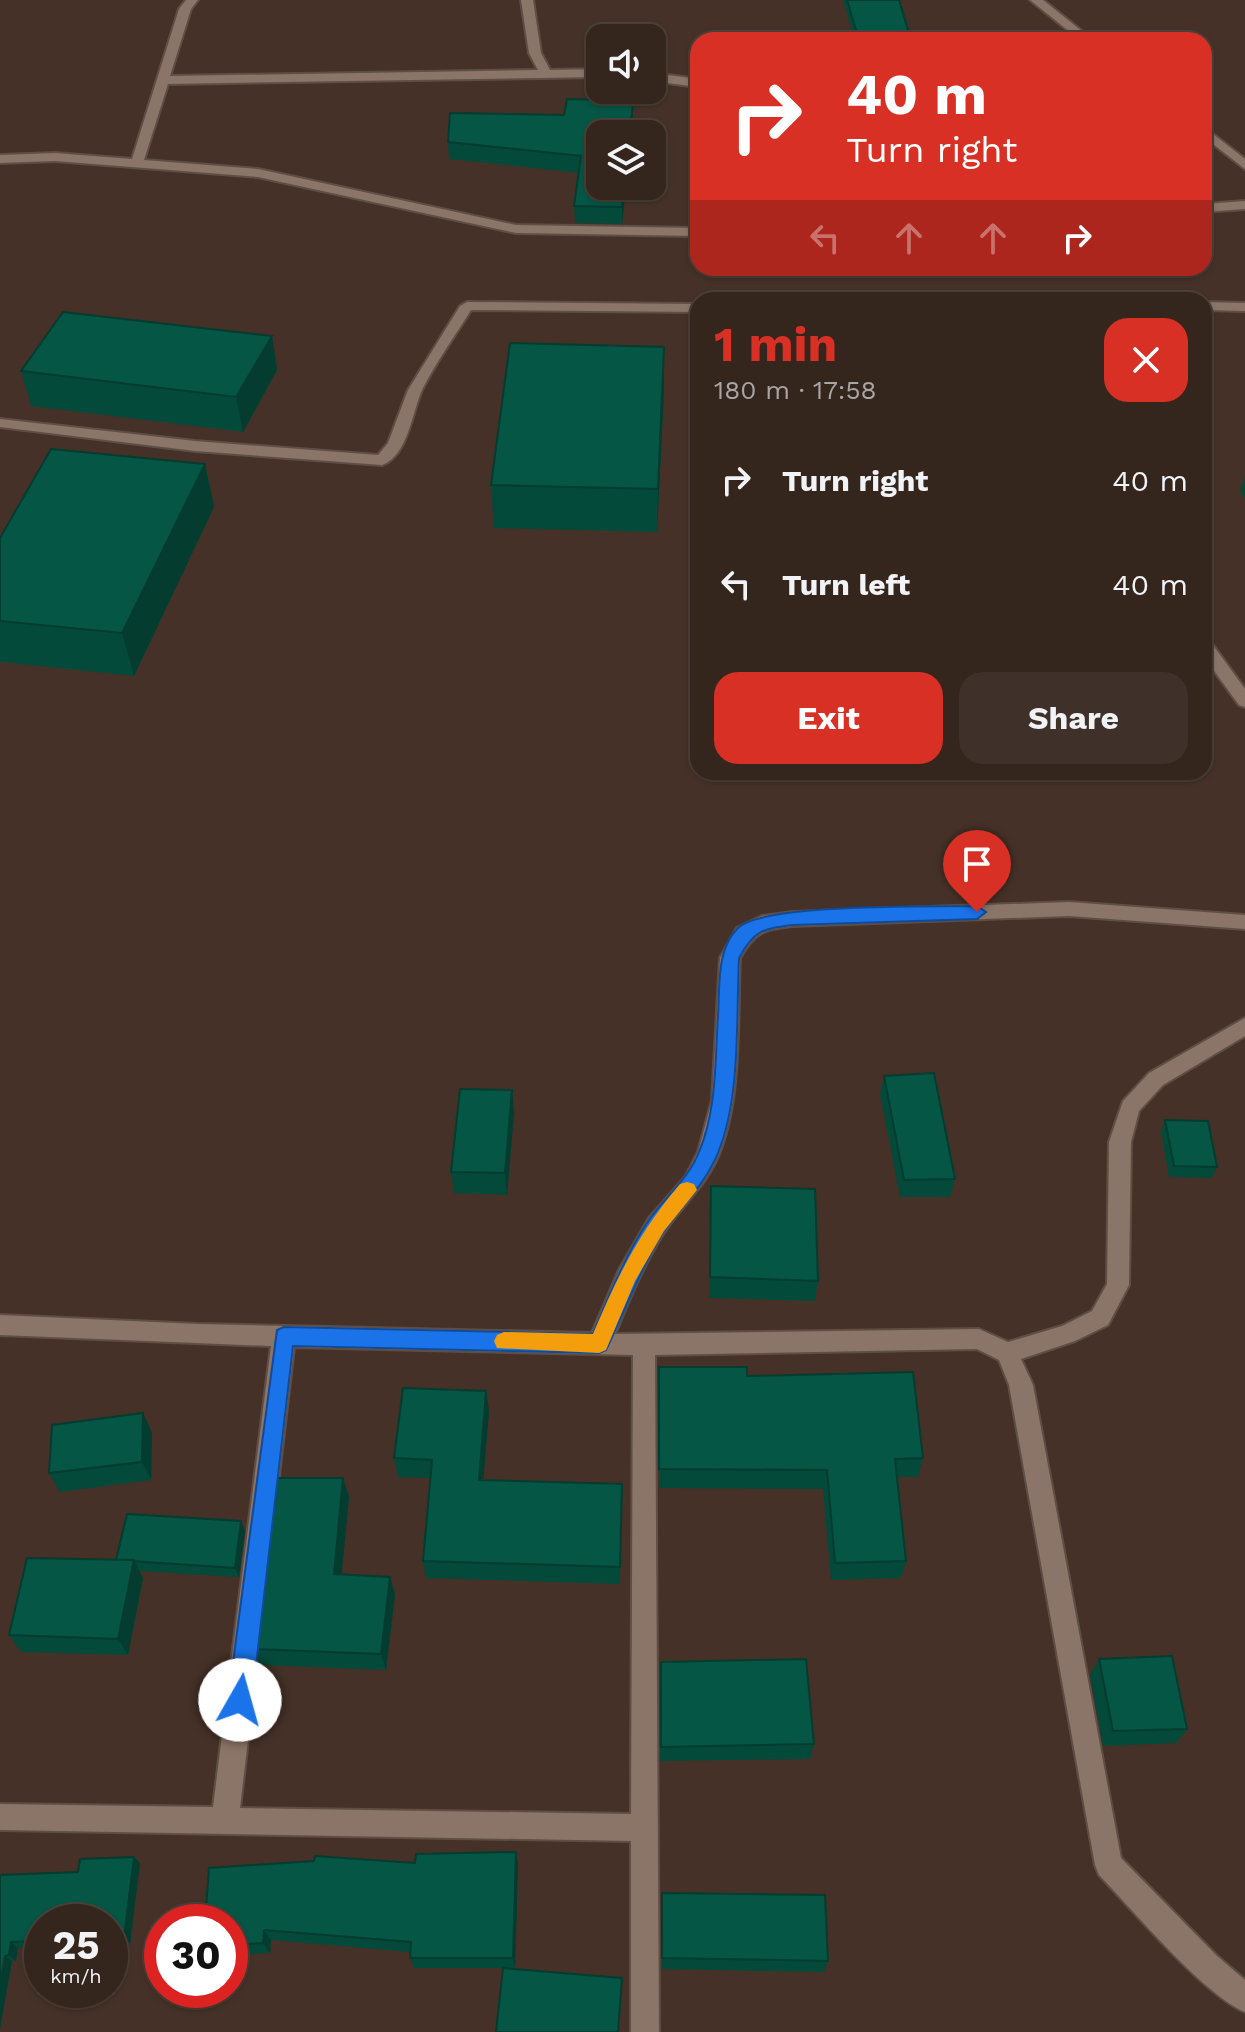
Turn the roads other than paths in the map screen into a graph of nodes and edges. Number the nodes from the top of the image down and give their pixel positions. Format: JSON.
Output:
{"nodes":[{"id":1,"x":192,"y":0,"type":"edge"},
{"id":2,"x":527,"y":0,"type":"edge"},
{"id":3,"x":1036,"y":0,"type":"edge"},
{"id":4,"x":1077,"y":32,"type":"edge"},
{"id":5,"x":544,"y":71,"type":"junction"},
{"id":6,"x":586,"y":72,"type":"edge"},
{"id":7,"x":666,"y":79,"type":"edge"},
{"id":8,"x":164,"y":80,"type":"junction"},
{"id":9,"x":690,"y":82,"type":"edge"},
{"id":10,"x":1212,"y":138,"type":"edge"},
{"id":11,"x":0,"y":159,"type":"edge"},
{"id":12,"x":137,"y":162,"type":"junction"},
{"id":13,"x":1245,"y":165,"type":"edge"},
{"id":14,"x":1245,"y":205,"type":"edge"},
{"id":15,"x":1212,"y":207,"type":"edge"},
{"id":16,"x":690,"y":232,"type":"edge"},
{"id":17,"x":1212,"y":306,"type":"edge"},
{"id":18,"x":1245,"y":307,"type":"edge"},
{"id":19,"x":690,"y":308,"type":"edge"},
{"id":20,"x":0,"y":423,"type":"edge"},
{"id":21,"x":1212,"y":656,"type":"edge"},
{"id":22,"x":1245,"y":701,"type":"edge"},
{"id":23,"x":1245,"y":922,"type":"edge"},
{"id":24,"x":1245,"y":1026,"type":"edge"},
{"id":25,"x":0,"y":1325,"type":"edge"},
{"id":26,"x":284,"y":1336,"type":"junction"},
{"id":27,"x":599,"y":1344,"type":"junction"},
{"id":28,"x":644,"y":1345,"type":"junction"},
{"id":29,"x":1007,"y":1353,"type":"junction"},
{"id":30,"x":0,"y":1817,"type":"edge"},
{"id":31,"x":225,"y":1821,"type":"junction"},
{"id":32,"x":642,"y":1828,"type":"junction"},
{"id":33,"x":1245,"y":1998,"type":"edge"},
{"id":34,"x":645,"y":2032,"type":"edge"}],
"edges":[{"from":1,"to":8,"type":"street"},
{"from":2,"to":5,"type":"street"},
{"from":3,"to":4,"type":"street"},
{"from":5,"to":6,"type":"street"},
{"from":5,"to":8,"type":"street"},
{"from":7,"to":9,"type":"street"},
{"from":8,"to":12,"type":"street"},
{"from":10,"to":13,"type":"street"},
{"from":11,"to":12,"type":"street"},
{"from":12,"to":16,"type":"street"},
{"from":14,"to":15,"type":"street"},
{"from":17,"to":18,"type":"street"},
{"from":19,"to":20,"type":"street"},
{"from":21,"to":22,"type":"street"},
{"from":23,"to":27,"type":"street"},
{"from":24,"to":29,"type":"street"},
{"from":25,"to":26,"type":"street"},
{"from":26,"to":27,"type":"street"},
{"from":26,"to":31,"type":"street"},
{"from":27,"to":28,"type":"street"},
{"from":28,"to":29,"type":"street"},
{"from":28,"to":32,"type":"street"},
{"from":29,"to":33,"type":"street"},
{"from":30,"to":31,"type":"street"},
{"from":31,"to":32,"type":"street"},
{"from":32,"to":34,"type":"street"}]}
